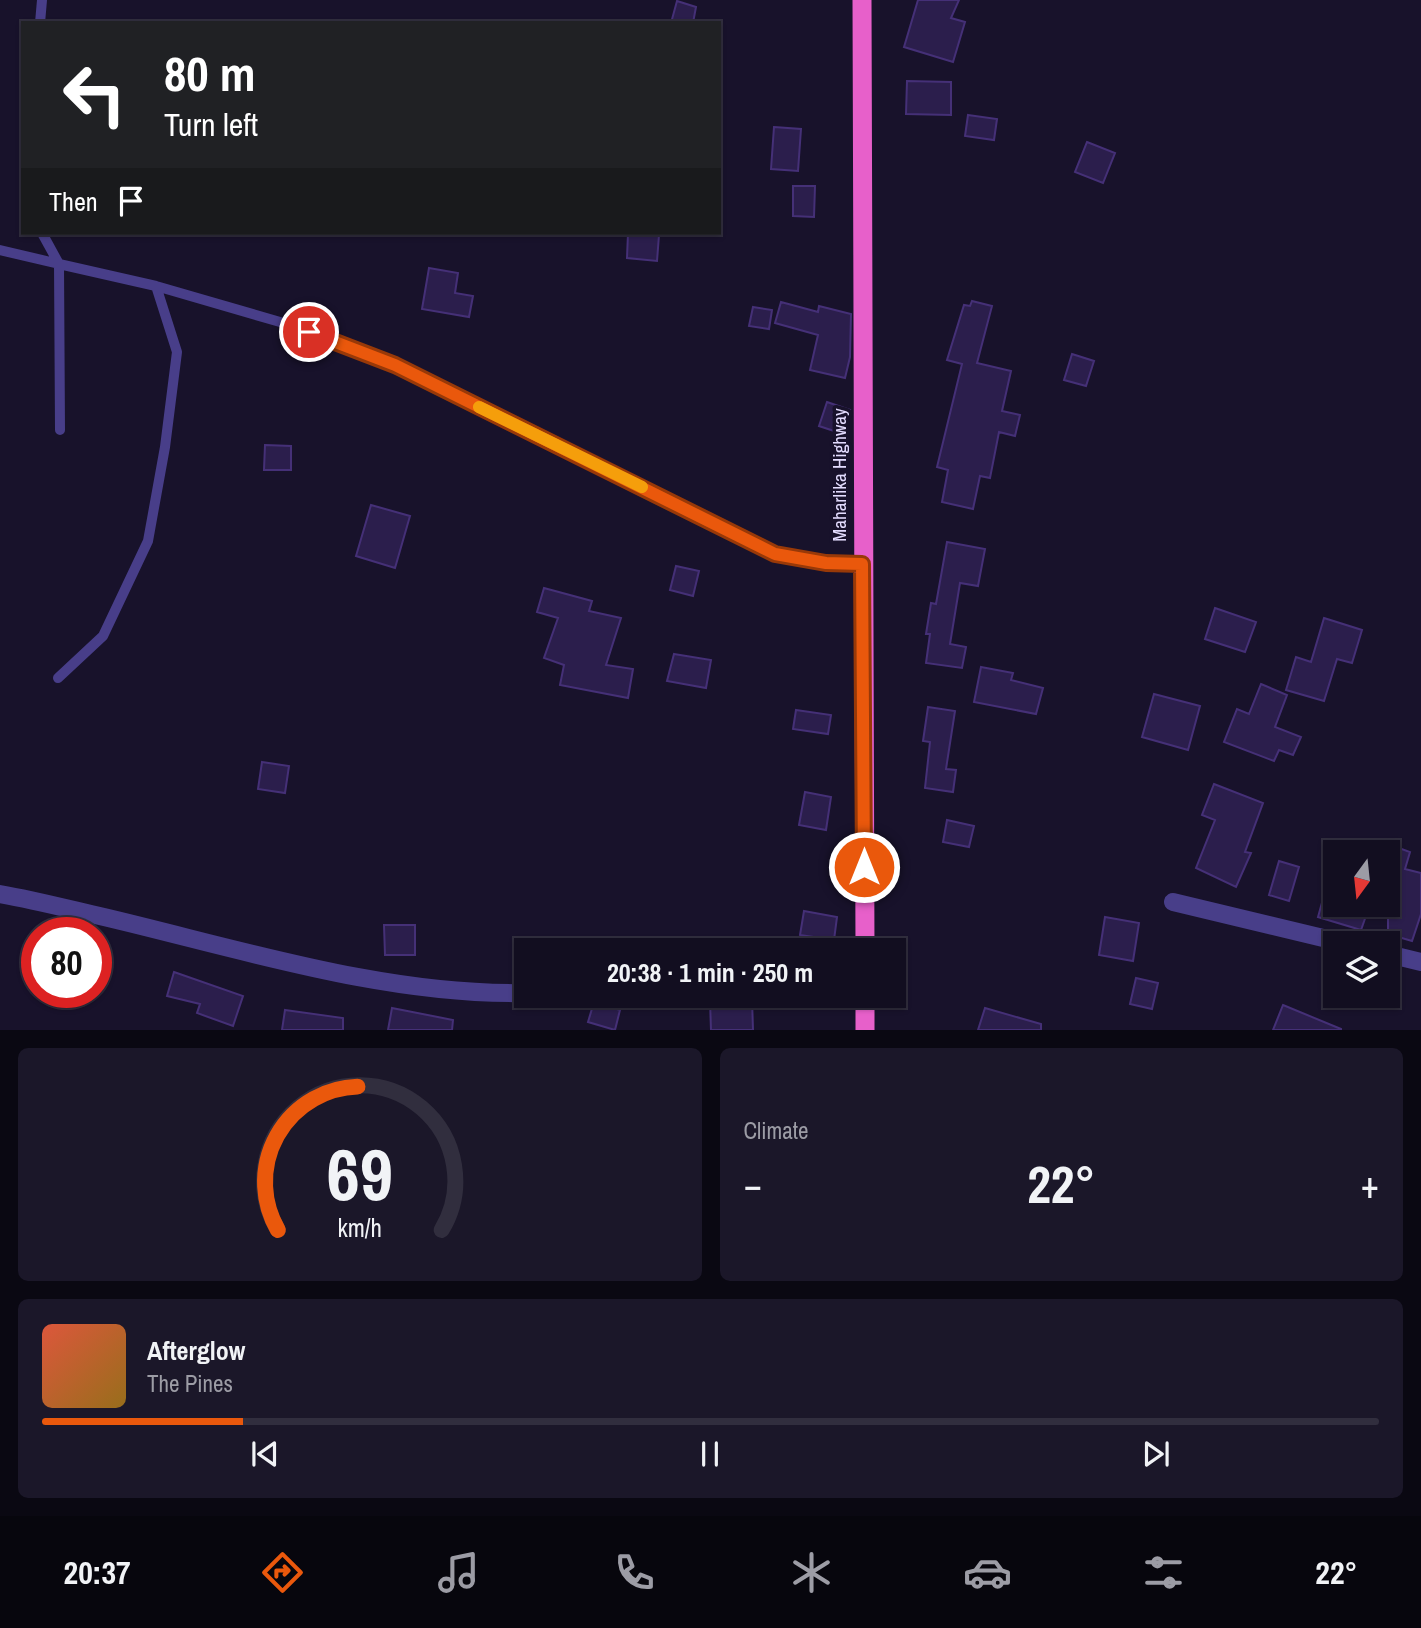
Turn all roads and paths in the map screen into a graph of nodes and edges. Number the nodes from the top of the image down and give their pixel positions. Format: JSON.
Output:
{"nodes":[{"id":1,"x":42,"y":0,"type":"edge"},
{"id":2,"x":862,"y":0,"type":"edge"},
{"id":3,"x":40,"y":21,"type":"edge"},
{"id":4,"x":43,"y":235,"type":"edge"},
{"id":5,"x":0,"y":250,"type":"edge"},
{"id":6,"x":60,"y":264,"type":"junction"},
{"id":7,"x":156,"y":286,"type":"junction"},
{"id":8,"x":60,"y":430,"type":"dead end"},
{"id":9,"x":862,"y":564,"type":"junction"},
{"id":10,"x":58,"y":678,"type":"dead end"},
{"id":11,"x":0,"y":894,"type":"edge"},
{"id":12,"x":1174,"y":902,"type":"dead end"},
{"id":13,"x":865,"y":938,"type":"edge"},
{"id":14,"x":1323,"y":938,"type":"edge"},
{"id":15,"x":1400,"y":957,"type":"edge"},
{"id":16,"x":1421,"y":962,"type":"edge"},
{"id":17,"x":514,"y":993,"type":"edge"},
{"id":18,"x":865,"y":1008,"type":"edge"},
{"id":19,"x":865,"y":1030,"type":"edge"}],
"edges":[{"from":1,"to":3,"type":"lane"},
{"from":2,"to":9,"type":"highway","name":"Maharlika Highway"},
{"from":4,"to":6,"type":"lane"},
{"from":5,"to":6,"type":"lane"},
{"from":6,"to":7,"type":"lane"},
{"from":6,"to":8,"type":"lane"},
{"from":7,"to":9,"type":"lane"},
{"from":7,"to":10,"type":"lane"},
{"from":9,"to":13,"type":"highway","name":"Maharlika Highway"},
{"from":11,"to":17,"type":"street"},
{"from":12,"to":14,"type":"street"},
{"from":15,"to":16,"type":"street"},
{"from":18,"to":19,"type":"highway"}]}
